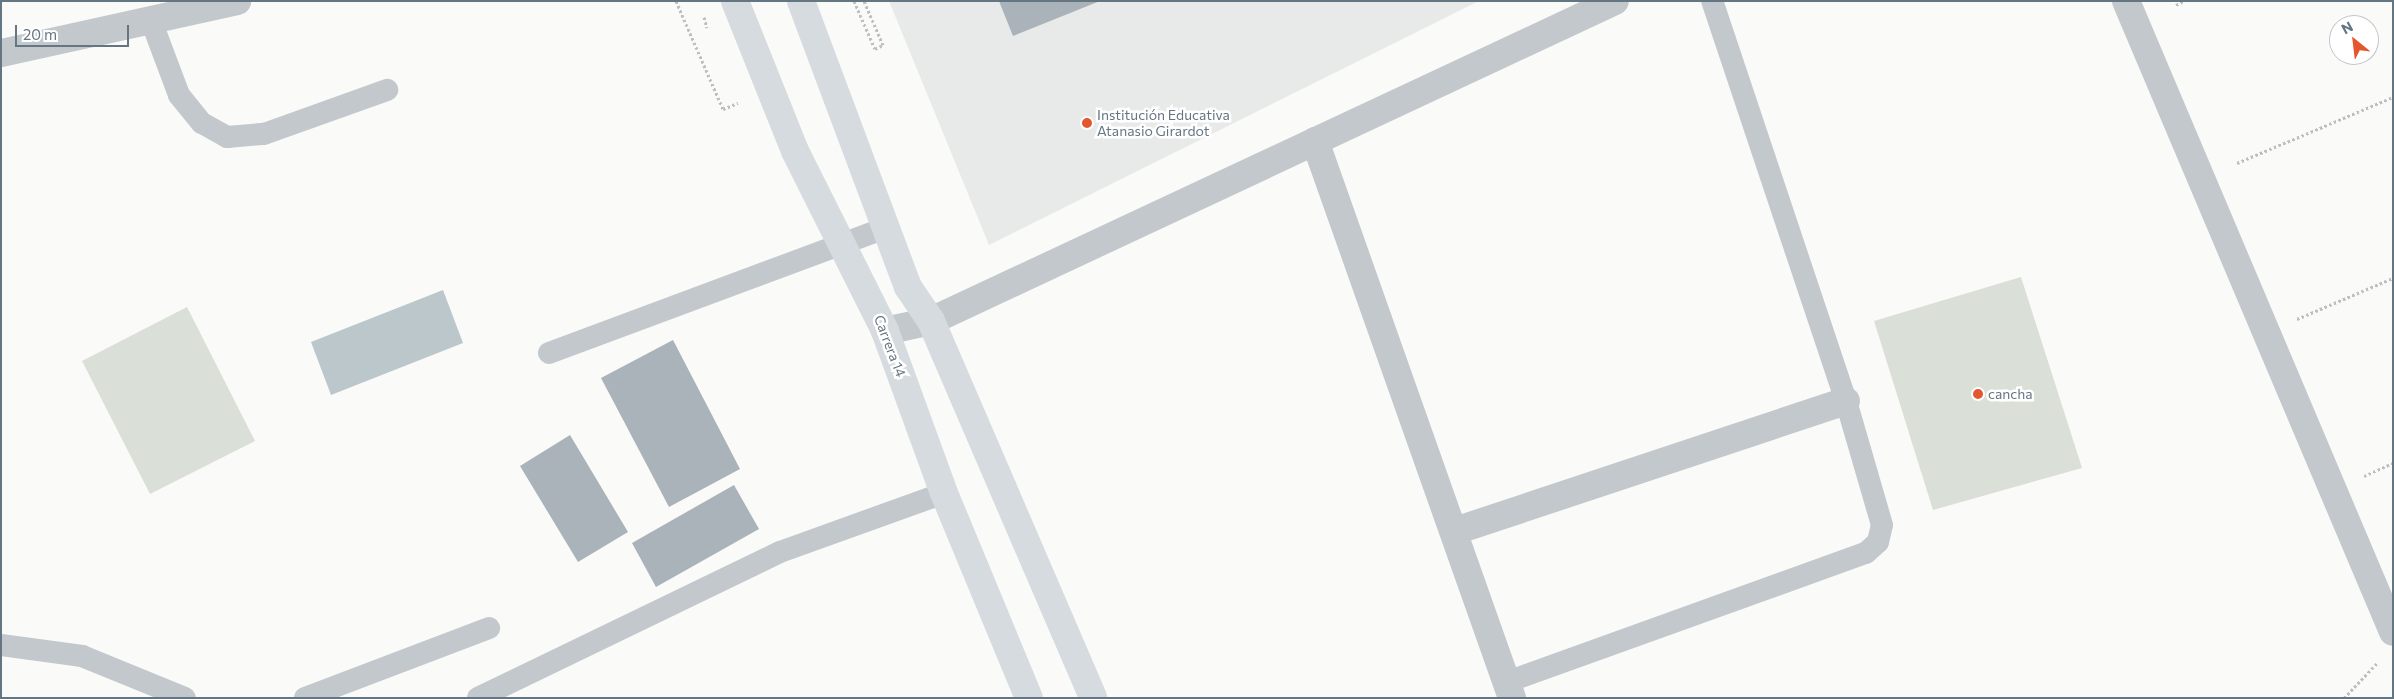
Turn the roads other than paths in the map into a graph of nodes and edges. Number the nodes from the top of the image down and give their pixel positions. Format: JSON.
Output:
{"nodes":[{"id":1,"x":237,"y":1,"type":"edge"},
{"id":2,"x":735,"y":1,"type":"edge"},
{"id":3,"x":801,"y":1,"type":"edge"},
{"id":4,"x":1615,"y":1,"type":"edge"},
{"id":5,"x":1712,"y":1,"type":"edge"},
{"id":6,"x":2126,"y":1,"type":"edge"},
{"id":7,"x":152,"y":23,"type":"junction"},
{"id":8,"x":1,"y":52,"type":"edge"},
{"id":9,"x":387,"y":90,"type":"dead end"},
{"id":10,"x":1315,"y":141,"type":"junction"},
{"id":11,"x":886,"y":228,"type":"junction"},
{"id":12,"x":845,"y":244,"type":"junction"},
{"id":13,"x":931,"y":320,"type":"junction"},
{"id":14,"x":885,"y":331,"type":"junction"},
{"id":15,"x":549,"y":353,"type":"dead end"},
{"id":16,"x":1846,"y":401,"type":"junction"},
{"id":17,"x":944,"y":493,"type":"junction"},
{"id":18,"x":1455,"y":531,"type":"junction"},
{"id":19,"x":489,"y":628,"type":"dead end"},
{"id":20,"x":2389,"y":643,"type":"edge"},
{"id":21,"x":1,"y":644,"type":"edge"},
{"id":22,"x":1510,"y":690,"type":"edge"},
{"id":23,"x":185,"y":698,"type":"edge"},
{"id":24,"x":305,"y":698,"type":"edge"},
{"id":25,"x":478,"y":698,"type":"edge"},
{"id":26,"x":1029,"y":698,"type":"edge"},
{"id":27,"x":1093,"y":698,"type":"edge"}],
"edges":[{"from":1,"to":7,"type":"street"},
{"from":2,"to":12,"type":"main road","name":"Carrera 14"},
{"from":3,"to":11,"type":"main road"},
{"from":4,"to":10,"type":"street"},
{"from":5,"to":16,"type":"lane"},
{"from":6,"to":20,"type":"street"},
{"from":7,"to":8,"type":"street"},
{"from":7,"to":9,"type":"lane"},
{"from":10,"to":13,"type":"street"},
{"from":10,"to":18,"type":"street"},
{"from":11,"to":12,"type":"lane"},
{"from":11,"to":13,"type":"main road"},
{"from":12,"to":14,"type":"main road","name":"Carrera 14"},
{"from":12,"to":15,"type":"lane"},
{"from":13,"to":14,"type":"street"},
{"from":13,"to":27,"type":"main road"},
{"from":14,"to":17,"type":"main road","name":"Carrera 14"},
{"from":16,"to":18,"type":"street"},
{"from":16,"to":22,"type":"lane"},
{"from":17,"to":25,"type":"lane"},
{"from":17,"to":26,"type":"main road","name":"Carrera 14"},
{"from":18,"to":22,"type":"street"},
{"from":19,"to":24,"type":"lane"},
{"from":21,"to":23,"type":"lane"}]}
